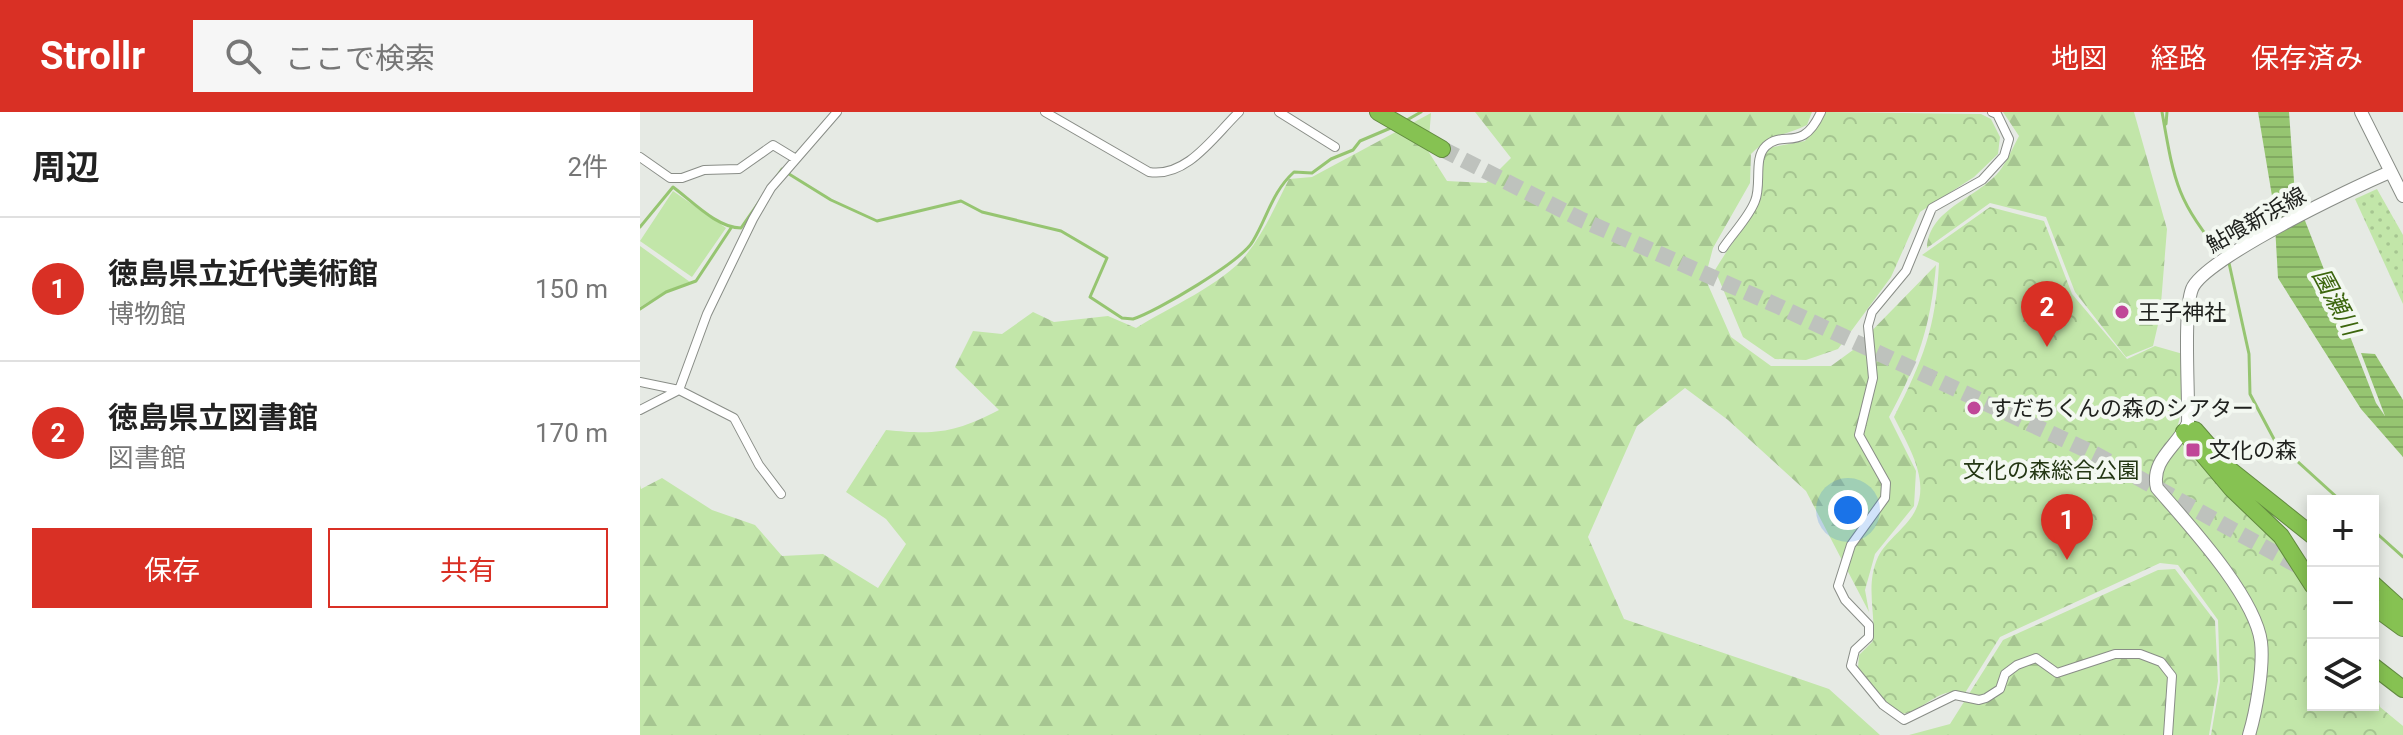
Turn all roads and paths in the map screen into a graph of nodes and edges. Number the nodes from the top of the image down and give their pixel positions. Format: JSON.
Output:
{"nodes":[{"id":1,"x":837,"y":112,"type":"edge"},
{"id":2,"x":1045,"y":112,"type":"edge"},
{"id":3,"x":1239,"y":112,"type":"edge"},
{"id":4,"x":1279,"y":112,"type":"edge"},
{"id":5,"x":1378,"y":112,"type":"edge"},
{"id":6,"x":1393,"y":112,"type":"edge"},
{"id":7,"x":1821,"y":112,"type":"edge"},
{"id":8,"x":1992,"y":112,"type":"edge"},
{"id":9,"x":2361,"y":112,"type":"edge"},
{"id":10,"x":1418,"y":132,"type":"junction"},
{"id":11,"x":1444,"y":146,"type":"tunnel mouth"},
{"id":12,"x":1335,"y":147,"type":"dead end"},
{"id":13,"x":640,"y":157,"type":"edge"},
{"id":14,"x":796,"y":159,"type":"junction"},
{"id":15,"x":2384,"y":174,"type":"junction"},
{"id":16,"x":2403,"y":196,"type":"edge"},
{"id":17,"x":1723,"y":248,"type":"dead end"},
{"id":18,"x":640,"y":382,"type":"edge"},
{"id":19,"x":679,"y":390,"type":"junction"},
{"id":20,"x":640,"y":410,"type":"edge"},
{"id":21,"x":2186,"y":428,"type":"junction"},
{"id":22,"x":781,"y":494,"type":"dead end"},
{"id":23,"x":2307,"y":531,"type":"edge"},
{"id":24,"x":2307,"y":577,"type":"edge"},
{"id":25,"x":2379,"y":589,"type":"edge"},
{"id":26,"x":2379,"y":610,"type":"edge"},
{"id":27,"x":2403,"y":611,"type":"edge"},
{"id":28,"x":2379,"y":620,"type":"edge"},
{"id":29,"x":2403,"y":628,"type":"edge"},
{"id":30,"x":2403,"y":638,"type":"edge"},
{"id":31,"x":2379,"y":671,"type":"edge"},
{"id":32,"x":2403,"y":689,"type":"edge"},
{"id":33,"x":2168,"y":735,"type":"edge"},
{"id":34,"x":2249,"y":735,"type":"edge"}],
"edges":[{"from":1,"to":14,"type":"street"},
{"from":2,"to":3,"type":"street"},
{"from":4,"to":12,"type":"street"},
{"from":5,"to":10,"type":"highway"},
{"from":6,"to":10,"type":"highway"},
{"from":7,"to":17,"type":"street"},
{"from":8,"to":33,"type":"street"},
{"from":9,"to":15,"type":"main road"},
{"from":10,"to":11,"type":"highway"},
{"from":13,"to":14,"type":"street"},
{"from":14,"to":19,"type":"street"},
{"from":15,"to":16,"type":"main road"},
{"from":15,"to":21,"type":"main road","name":"鮎喰新浜線"},
{"from":18,"to":19,"type":"street"},
{"from":19,"to":20,"type":"street"},
{"from":19,"to":22,"type":"street"},
{"from":21,"to":23,"type":"highway"},
{"from":21,"to":24,"type":"highway"},
{"from":21,"to":34,"type":"main road"},
{"from":25,"to":27,"type":"highway"},
{"from":26,"to":29,"type":"highway"},
{"from":28,"to":30,"type":"highway"},
{"from":31,"to":32,"type":"highway"}]}
